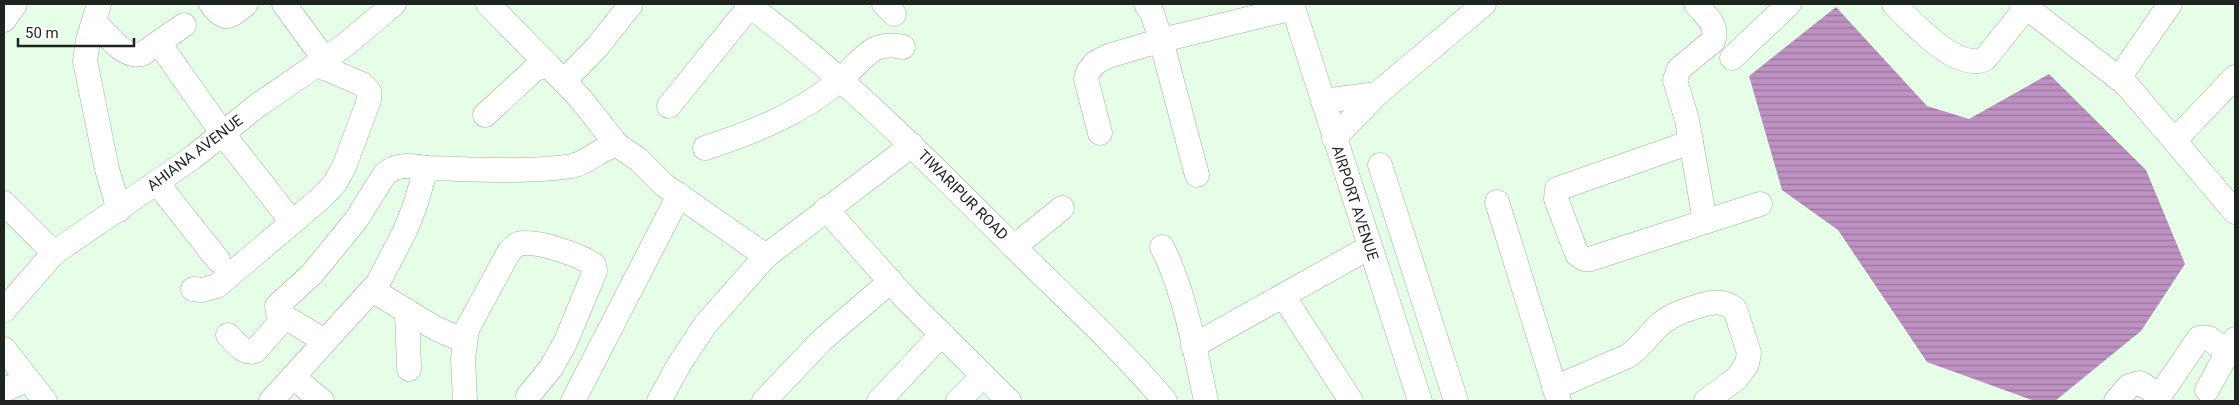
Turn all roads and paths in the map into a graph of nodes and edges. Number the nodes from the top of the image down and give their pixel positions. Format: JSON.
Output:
{"nodes":[{"id":1,"x":15,"y":4,"type":"edge"},
{"id":2,"x":211,"y":4,"type":"edge"},
{"id":3,"x":246,"y":4,"type":"edge"},
{"id":4,"x":284,"y":4,"type":"edge"},
{"id":5,"x":394,"y":4,"type":"edge"},
{"id":6,"x":488,"y":4,"type":"edge"},
{"id":7,"x":631,"y":4,"type":"edge"},
{"id":8,"x":1146,"y":4,"type":"edge"},
{"id":9,"x":1484,"y":4,"type":"edge"},
{"id":10,"x":1696,"y":4,"type":"edge"},
{"id":11,"x":1789,"y":4,"type":"edge"},
{"id":12,"x":2170,"y":4,"type":"edge"},
{"id":13,"x":748,"y":5,"type":"edge"},
{"id":14,"x":2026,"y":5,"type":"edge"},
{"id":15,"x":1293,"y":6,"type":"edge"},
{"id":16,"x":1903,"y":6,"type":"edge"},
{"id":17,"x":96,"y":12,"type":"edge"},
{"id":18,"x":4,"y":20,"type":"edge"},
{"id":19,"x":184,"y":25,"type":"dead end"},
{"id":20,"x":1161,"y":40,"type":"junction"},
{"id":21,"x":159,"y":43,"type":"junction"},
{"id":22,"x":903,"y":47,"type":"dead end"},
{"id":23,"x":1732,"y":58,"type":"dead end"},
{"id":24,"x":321,"y":62,"type":"junction"},
{"id":25,"x":556,"y":73,"type":"junction"},
{"id":26,"x":2119,"y":78,"type":"junction"},
{"id":27,"x":840,"y":80,"type":"junction"},
{"id":28,"x":2234,"y":80,"type":"edge"},
{"id":29,"x":1377,"y":94,"type":"junction"},
{"id":30,"x":1323,"y":101,"type":"junction"},
{"id":31,"x":669,"y":106,"type":"dead end"},
{"id":32,"x":485,"y":115,"type":"dead end"},
{"id":33,"x":1100,"y":133,"type":"dead end"},
{"id":34,"x":223,"y":134,"type":"junction"},
{"id":35,"x":1334,"y":138,"type":"junction"},
{"id":36,"x":2175,"y":140,"type":"junction"},
{"id":37,"x":1691,"y":142,"type":"junction"},
{"id":38,"x":617,"y":145,"type":"junction"},
{"id":39,"x":912,"y":145,"type":"junction"},
{"id":40,"x":705,"y":148,"type":"dead end"},
{"id":41,"x":1380,"y":165,"type":"dead end"},
{"id":42,"x":426,"y":168,"type":"junction"},
{"id":43,"x":1197,"y":175,"type":"dead end"},
{"id":44,"x":157,"y":183,"type":"junction"},
{"id":45,"x":679,"y":195,"type":"junction"},
{"id":46,"x":1497,"y":202,"type":"dead end"},
{"id":47,"x":4,"y":203,"type":"edge"},
{"id":48,"x":1760,"y":204,"type":"dead end"},
{"id":49,"x":1062,"y":208,"type":"dead end"},
{"id":50,"x":826,"y":209,"type":"junction"},
{"id":51,"x":119,"y":210,"type":"junction"},
{"id":52,"x":2235,"y":212,"type":"edge"},
{"id":53,"x":1705,"y":220,"type":"junction"},
{"id":54,"x":292,"y":222,"type":"junction"},
{"id":55,"x":1162,"y":246,"type":"dead end"},
{"id":56,"x":1014,"y":247,"type":"junction"},
{"id":57,"x":1370,"y":247,"type":"junction"},
{"id":58,"x":54,"y":253,"type":"junction"},
{"id":59,"x":766,"y":256,"type":"junction"},
{"id":60,"x":218,"y":260,"type":"dead end"},
{"id":61,"x":595,"y":271,"type":"junction"},
{"id":62,"x":891,"y":281,"type":"junction"},
{"id":63,"x":630,"y":288,"type":"junction"},
{"id":64,"x":193,"y":289,"type":"dead end"},
{"id":65,"x":372,"y":290,"type":"junction"},
{"id":66,"x":1284,"y":297,"type":"junction"},
{"id":67,"x":4,"y":310,"type":"edge"},
{"id":68,"x":407,"y":311,"type":"junction"},
{"id":69,"x":285,"y":317,"type":"junction"},
{"id":70,"x":942,"y":334,"type":"junction"},
{"id":71,"x":228,"y":335,"type":"dead end"},
{"id":72,"x":325,"y":341,"type":"junction"},
{"id":73,"x":464,"y":341,"type":"junction"},
{"id":74,"x":1193,"y":346,"type":"junction"},
{"id":75,"x":2232,"y":346,"type":"edge"},
{"id":76,"x":4,"y":349,"type":"edge"},
{"id":77,"x":409,"y":370,"type":"dead end"},
{"id":78,"x":983,"y":376,"type":"junction"},
{"id":79,"x":293,"y":377,"type":"junction"},
{"id":80,"x":27,"y":380,"type":"junction"},
{"id":81,"x":4,"y":390,"type":"edge"},
{"id":82,"x":2207,"y":390,"type":"dead end"},
{"id":83,"x":1557,"y":394,"type":"edge"},
{"id":84,"x":528,"y":396,"type":"dead end"},
{"id":85,"x":2158,"y":398,"type":"edge"},
{"id":86,"x":45,"y":401,"type":"edge"},
{"id":87,"x":271,"y":401,"type":"edge"},
{"id":88,"x":322,"y":401,"type":"edge"},
{"id":89,"x":465,"y":401,"type":"edge"},
{"id":90,"x":573,"y":401,"type":"edge"},
{"id":91,"x":659,"y":401,"type":"edge"},
{"id":92,"x":764,"y":401,"type":"edge"},
{"id":93,"x":879,"y":401,"type":"edge"},
{"id":94,"x":958,"y":401,"type":"edge"},
{"id":95,"x":1009,"y":401,"type":"edge"},
{"id":96,"x":1165,"y":401,"type":"edge"},
{"id":97,"x":1206,"y":401,"type":"edge"},
{"id":98,"x":1352,"y":401,"type":"edge"},
{"id":99,"x":1420,"y":401,"type":"edge"},
{"id":100,"x":1456,"y":401,"type":"edge"},
{"id":101,"x":1706,"y":401,"type":"edge"},
{"id":102,"x":2116,"y":401,"type":"edge"}],
"edges":[{"from":1,"to":18,"type":"street"},
{"from":2,"to":3,"type":"street"},
{"from":4,"to":24,"type":"street"},
{"from":5,"to":24,"type":"street","name":"AHIANA AVENUE"},
{"from":6,"to":25,"type":"street"},
{"from":7,"to":25,"type":"street"},
{"from":8,"to":20,"type":"street"},
{"from":9,"to":29,"type":"street"},
{"from":10,"to":37,"type":"street"},
{"from":11,"to":23,"type":"street"},
{"from":12,"to":26,"type":"street"},
{"from":13,"to":27,"type":"street","name":"TIWARIPUR ROAD"},
{"from":13,"to":31,"type":"street"},
{"from":14,"to":16,"type":"street"},
{"from":14,"to":26,"type":"street"},
{"from":15,"to":20,"type":"street"},
{"from":15,"to":30,"type":"street","name":"AIRPORT AVENUE"},
{"from":17,"to":21,"type":"street"},
{"from":17,"to":51,"type":"street"},
{"from":19,"to":21,"type":"street"},
{"from":20,"to":33,"type":"street"},
{"from":20,"to":43,"type":"street"},
{"from":21,"to":34,"type":"street"},
{"from":22,"to":27,"type":"street"},
{"from":24,"to":34,"type":"street","name":"AHIANA AVENUE"},
{"from":24,"to":54,"type":"street"},
{"from":25,"to":32,"type":"street"},
{"from":25,"to":38,"type":"street"},
{"from":26,"to":36,"type":"street"},
{"from":27,"to":39,"type":"street","name":"TIWARIPUR ROAD"},
{"from":27,"to":40,"type":"street"},
{"from":28,"to":36,"type":"street"},
{"from":29,"to":30,"type":"street"},
{"from":29,"to":35,"type":"street"},
{"from":30,"to":35,"type":"street","name":"AIRPORT AVENUE"},
{"from":34,"to":44,"type":"street","name":"AHIANA AVENUE"},
{"from":34,"to":54,"type":"street"},
{"from":35,"to":57,"type":"street","name":"AIRPORT AVENUE"},
{"from":36,"to":52,"type":"street"},
{"from":37,"to":53,"type":"street"},
{"from":37,"to":53,"type":"street"},
{"from":38,"to":42,"type":"street"},
{"from":38,"to":45,"type":"street"},
{"from":39,"to":50,"type":"street"},
{"from":39,"to":56,"type":"street","name":"TIWARIPUR ROAD"},
{"from":41,"to":100,"type":"street"},
{"from":42,"to":65,"type":"street"},
{"from":42,"to":69,"type":"street"},
{"from":44,"to":51,"type":"street","name":"AHIANA AVENUE"},
{"from":44,"to":60,"type":"street"},
{"from":45,"to":59,"type":"street"},
{"from":45,"to":63,"type":"street"},
{"from":46,"to":83,"type":"street"},
{"from":47,"to":58,"type":"street"},
{"from":48,"to":53,"type":"street"},
{"from":49,"to":56,"type":"street"},
{"from":50,"to":59,"type":"street"},
{"from":50,"to":62,"type":"street"},
{"from":51,"to":58,"type":"street","name":"AHIANA AVENUE"},
{"from":54,"to":64,"type":"street"},
{"from":55,"to":74,"type":"street"},
{"from":56,"to":96,"type":"street","name":"TIWARIPUR ROAD"},
{"from":57,"to":66,"type":"street"},
{"from":57,"to":99,"type":"street","name":"AIRPORT AVENUE"},
{"from":58,"to":67,"type":"street","name":"AHIANA AVENUE"},
{"from":59,"to":91,"type":"street"},
{"from":61,"to":63,"type":"street"},
{"from":61,"to":73,"type":"street"},
{"from":61,"to":84,"type":"street"},
{"from":62,"to":70,"type":"street"},
{"from":62,"to":92,"type":"street"},
{"from":63,"to":90,"type":"street"},
{"from":65,"to":68,"type":"street"},
{"from":65,"to":72,"type":"street"},
{"from":66,"to":74,"type":"street"},
{"from":66,"to":98,"type":"street"},
{"from":68,"to":73,"type":"street"},
{"from":68,"to":77,"type":"street"},
{"from":69,"to":71,"type":"street"},
{"from":69,"to":72,"type":"street"},
{"from":70,"to":78,"type":"street"},
{"from":70,"to":93,"type":"street"},
{"from":72,"to":79,"type":"street"},
{"from":73,"to":89,"type":"street"},
{"from":74,"to":97,"type":"street"},
{"from":75,"to":82,"type":"street"},
{"from":75,"to":85,"type":"street"},
{"from":76,"to":80,"type":"street"},
{"from":78,"to":94,"type":"street"},
{"from":78,"to":95,"type":"street"},
{"from":79,"to":87,"type":"street"},
{"from":79,"to":88,"type":"street"},
{"from":80,"to":81,"type":"street"},
{"from":80,"to":86,"type":"street"},
{"from":83,"to":101,"type":"street"},
{"from":85,"to":102,"type":"street"}]}
